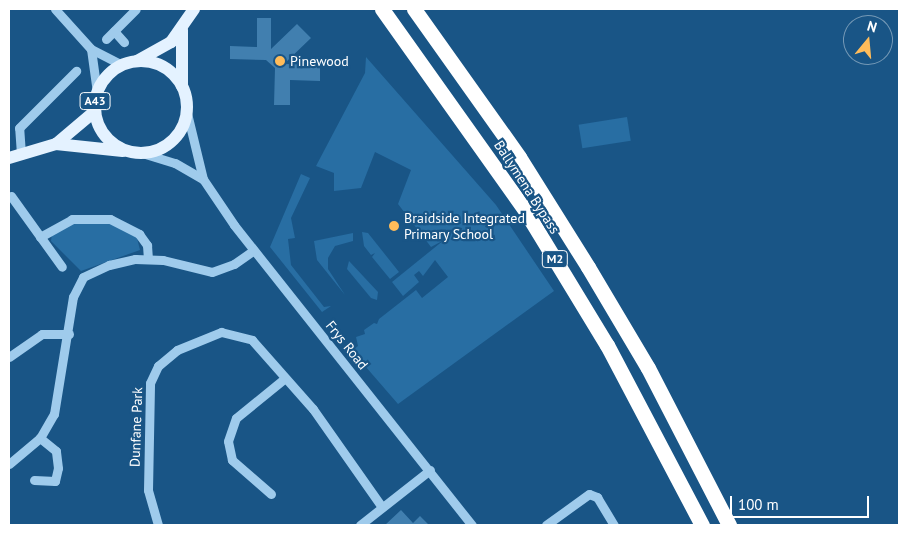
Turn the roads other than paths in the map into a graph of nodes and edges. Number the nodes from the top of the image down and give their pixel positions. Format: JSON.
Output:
{"nodes":[{"id":1,"x":55,"y":9,"type":"edge"},
{"id":2,"x":136,"y":9,"type":"edge"},
{"id":3,"x":194,"y":9,"type":"edge"},
{"id":4,"x":382,"y":9,"type":"edge"},
{"id":5,"x":414,"y":9,"type":"edge"},
{"id":6,"x":182,"y":30,"type":"junction"},
{"id":7,"x":114,"y":31,"type":"junction"},
{"id":8,"x":106,"y":39,"type":"dead end"},
{"id":9,"x":124,"y":42,"type":"dead end"},
{"id":10,"x":91,"y":49,"type":"junction"},
{"id":11,"x":137,"y":61,"type":"junction"},
{"id":12,"x":122,"y":65,"type":"junction"},
{"id":13,"x":76,"y":71,"type":"dead end"},
{"id":14,"x":182,"y":86,"type":"junction"},
{"id":15,"x":97,"y":92,"type":"junction"},
{"id":16,"x":95,"y":111,"type":"junction"},
{"id":17,"x":187,"y":113,"type":"junction"},
{"id":18,"x":56,"y":144,"type":"junction"},
{"id":19,"x":135,"y":152,"type":"junction"},
{"id":20,"x":15,"y":156,"type":"edge"},
{"id":21,"x":203,"y":179,"type":"junction"},
{"id":22,"x":11,"y":196,"type":"dead end"},
{"id":23,"x":40,"y":237,"type":"junction"},
{"id":24,"x":254,"y":250,"type":"junction"},
{"id":25,"x":148,"y":258,"type":"junction"},
{"id":26,"x":62,"y":267,"type":"dead end"},
{"id":27,"x":69,"y":334,"type":"junction"},
{"id":28,"x":9,"y":357,"type":"edge"},
{"id":29,"x":284,"y":378,"type":"junction"},
{"id":30,"x":40,"y":438,"type":"junction"},
{"id":31,"x":9,"y":464,"type":"edge"},
{"id":32,"x":430,"y":470,"type":"junction"},
{"id":33,"x":34,"y":480,"type":"dead end"},
{"id":34,"x":271,"y":494,"type":"dead end"},
{"id":35,"x":382,"y":507,"type":"junction"},
{"id":36,"x":158,"y":525,"type":"edge"},
{"id":37,"x":362,"y":525,"type":"edge"},
{"id":38,"x":472,"y":525,"type":"edge"},
{"id":39,"x":546,"y":525,"type":"edge"},
{"id":40,"x":614,"y":525,"type":"edge"},
{"id":41,"x":702,"y":525,"type":"edge"},
{"id":42,"x":729,"y":525,"type":"edge"}],
"edges":[{"from":1,"to":10,"type":"street"},
{"from":2,"to":7,"type":"street"},
{"from":3,"to":6,"type":"main road","number":"A43"},
{"from":4,"to":41,"type":"highway","name":"Ballymena Bypass","number":"M2"},
{"from":5,"to":42,"type":"highway","name":"Ballymena Bypass","number":"M2"},
{"from":6,"to":11,"type":"main road","number":"A43"},
{"from":6,"to":14,"type":"main road","number":"A43"},
{"from":7,"to":8,"type":"street"},
{"from":7,"to":9,"type":"street"},
{"from":10,"to":12,"type":"street"},
{"from":10,"to":15,"type":"street"},
{"from":11,"to":12,"type":"main road","number":"A43"},
{"from":11,"to":14,"type":"main road","number":"A43"},
{"from":12,"to":15,"type":"main road","number":"A43"},
{"from":13,"to":20,"type":"street"},
{"from":14,"to":17,"type":"main road","number":"A43"},
{"from":15,"to":16,"type":"main road","number":"A43"},
{"from":16,"to":18,"type":"main road","number":"A43"},
{"from":16,"to":19,"type":"main road","number":"A43"},
{"from":17,"to":19,"type":"main road","number":"A43"},
{"from":17,"to":21,"type":"street","name":"Frys Road"},
{"from":18,"to":19,"type":"main road","number":"A43"},
{"from":18,"to":20,"type":"main road","number":"A43"},
{"from":19,"to":21,"type":"street","name":"Frys Road"},
{"from":21,"to":24,"type":"street","name":"Frys Road"},
{"from":22,"to":23,"type":"street"},
{"from":23,"to":25,"type":"street"},
{"from":23,"to":26,"type":"street"},
{"from":24,"to":25,"type":"street"},
{"from":24,"to":32,"type":"street","name":"Frys Road"},
{"from":25,"to":27,"type":"street"},
{"from":27,"to":28,"type":"street"},
{"from":27,"to":30,"type":"street"},
{"from":29,"to":34,"type":"street"},
{"from":29,"to":35,"type":"street","name":"Dunfane Park"},
{"from":29,"to":36,"type":"street","name":"Dunfane Park"},
{"from":30,"to":31,"type":"street"},
{"from":30,"to":33,"type":"street"},
{"from":32,"to":35,"type":"street"},
{"from":32,"to":38,"type":"street","name":"Frys Road"},
{"from":35,"to":37,"type":"street"},
{"from":39,"to":40,"type":"street"}]}
